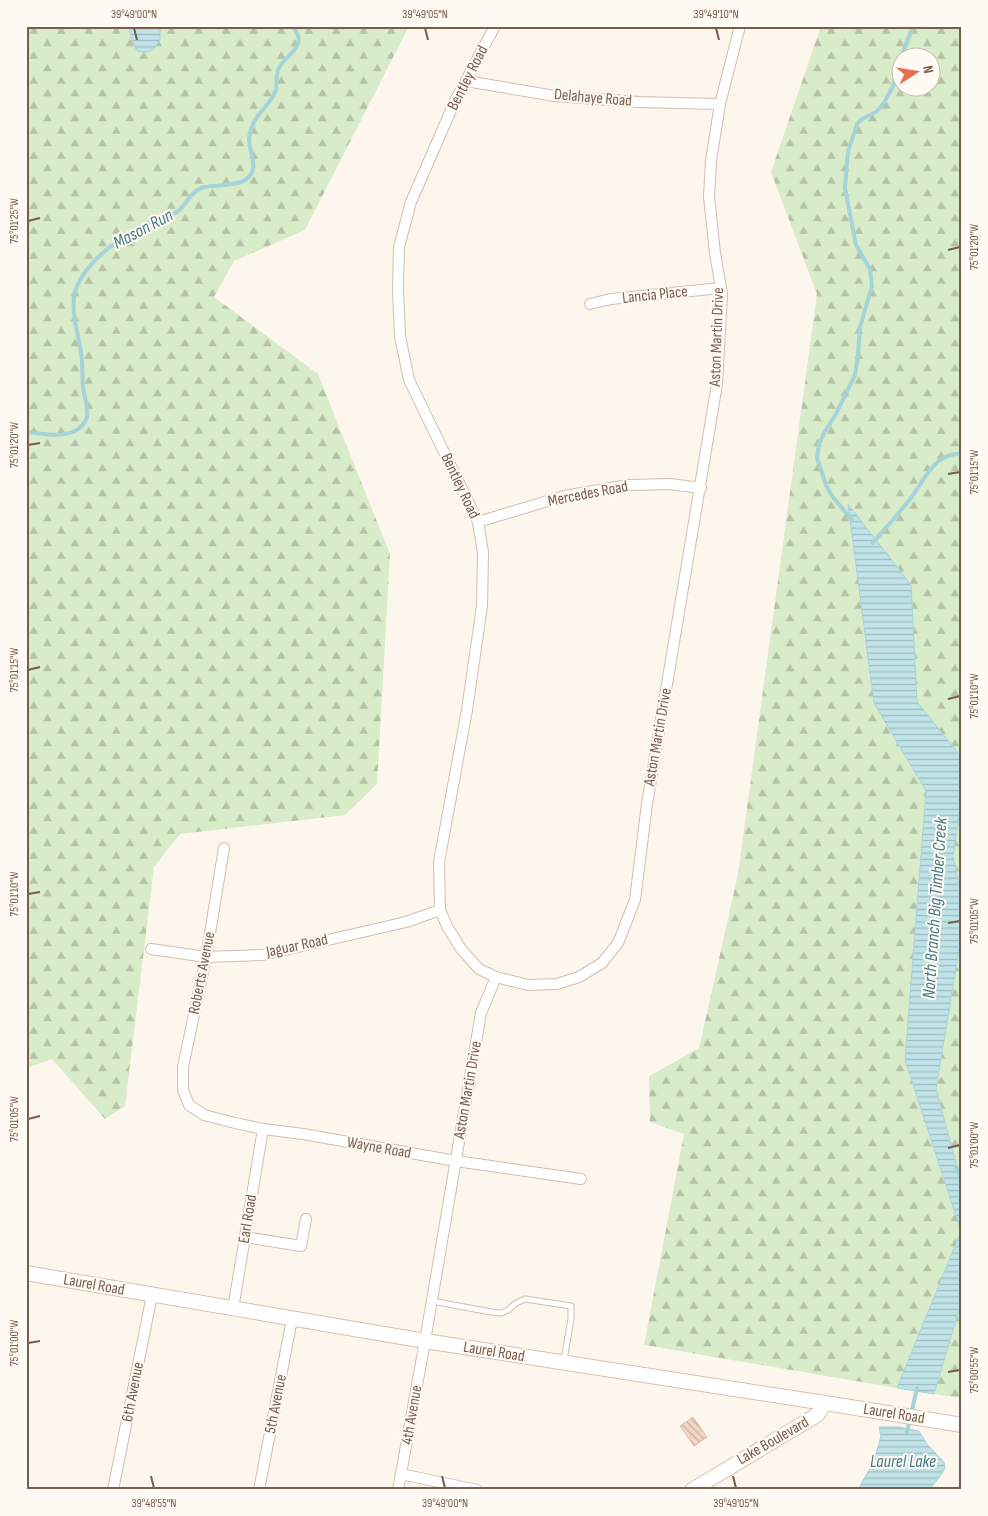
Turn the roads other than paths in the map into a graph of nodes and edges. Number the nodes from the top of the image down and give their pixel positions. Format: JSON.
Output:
{"nodes":[{"id":1,"x":495,"y":26,"type":"edge"},
{"id":2,"x":740,"y":26,"type":"edge"},
{"id":3,"x":466,"y":81,"type":"junction"},
{"id":4,"x":720,"y":104,"type":"junction"},
{"id":5,"x":720,"y":288,"type":"junction"},
{"id":6,"x":590,"y":304,"type":"dead end"},
{"id":7,"x":701,"y":488,"type":"junction"},
{"id":8,"x":478,"y":522,"type":"junction"},
{"id":9,"x":224,"y":848,"type":"dead end"},
{"id":10,"x":440,"y":910,"type":"junction"},
{"id":11,"x":151,"y":949,"type":"dead end"},
{"id":12,"x":206,"y":957,"type":"junction"},
{"id":13,"x":496,"y":977,"type":"junction"},
{"id":14,"x":186,"y":1097,"type":"joint"},
{"id":15,"x":263,"y":1129,"type":"junction"},
{"id":16,"x":456,"y":1161,"type":"junction"},
{"id":17,"x":581,"y":1179,"type":"dead end"},
{"id":18,"x":306,"y":1219,"type":"dead end"},
{"id":19,"x":245,"y":1237,"type":"junction"},
{"id":20,"x":26,"y":1273,"type":"edge"},
{"id":21,"x":152,"y":1295,"type":"junction"},
{"id":22,"x":432,"y":1301,"type":"junction"},
{"id":23,"x":233,"y":1309,"type":"junction"},
{"id":24,"x":292,"y":1319,"type":"junction"},
{"id":25,"x":425,"y":1341,"type":"junction"},
{"id":26,"x":563,"y":1362,"type":"junction"},
{"id":27,"x":825,"y":1403,"type":"junction"},
{"id":28,"x":962,"y":1425,"type":"edge"},
{"id":29,"x":401,"y":1474,"type":"junction"},
{"id":30,"x":113,"y":1490,"type":"edge"},
{"id":31,"x":259,"y":1490,"type":"edge"},
{"id":32,"x":398,"y":1490,"type":"edge"},
{"id":33,"x":477,"y":1490,"type":"edge"},
{"id":34,"x":692,"y":1490,"type":"edge"}],
"edges":[{"from":1,"to":3,"type":"street","name":"Bentley Road"},
{"from":2,"to":4,"type":"street","name":"Aston Martin Drive"},
{"from":3,"to":4,"type":"street","name":"Delahaye Road"},
{"from":3,"to":8,"type":"street","name":"Bentley Road"},
{"from":4,"to":5,"type":"street","name":"Aston Martin Drive"},
{"from":5,"to":6,"type":"street","name":"Lancia Place"},
{"from":5,"to":7,"type":"street","name":"Aston Martin Drive"},
{"from":7,"to":8,"type":"street","name":"Mercedes Road"},
{"from":7,"to":13,"type":"street","name":"Aston Martin Drive"},
{"from":8,"to":10,"type":"street","name":"Bentley Road"},
{"from":9,"to":12,"type":"street","name":"Roberts Avenue"},
{"from":10,"to":12,"type":"street","name":"Jaguar Road"},
{"from":10,"to":13,"type":"street","name":"Bentley Road"},
{"from":11,"to":12,"type":"street","name":"Jaguar Road"},
{"from":12,"to":14,"type":"street","name":"Roberts Avenue"},
{"from":13,"to":16,"type":"street","name":"Aston Martin Drive"},
{"from":14,"to":15,"type":"street","name":"Wayne Road"},
{"from":15,"to":16,"type":"street","name":"Wayne Road"},
{"from":15,"to":19,"type":"street","name":"Earl Road"},
{"from":16,"to":17,"type":"street","name":"Wayne Road"},
{"from":16,"to":22,"type":"street","name":"Aston Martin Drive"},
{"from":18,"to":19,"type":"street"},
{"from":19,"to":23,"type":"street","name":"Earl Road"},
{"from":20,"to":21,"type":"main road","name":"Laurel Road"},
{"from":21,"to":23,"type":"main road","name":"Laurel Road"},
{"from":21,"to":30,"type":"street","name":"6th Avenue"},
{"from":22,"to":25,"type":"street","name":"Aston Martin Drive"},
{"from":22,"to":26,"type":"lane"},
{"from":23,"to":24,"type":"main road","name":"Laurel Road"},
{"from":24,"to":25,"type":"main road","name":"Laurel Road"},
{"from":24,"to":31,"type":"street","name":"5th Avenue"},
{"from":25,"to":26,"type":"main road","name":"Laurel Road"},
{"from":25,"to":29,"type":"street","name":"4th Avenue"},
{"from":26,"to":27,"type":"main road","name":"Laurel Road"},
{"from":27,"to":28,"type":"main road","name":"Laurel Road"},
{"from":27,"to":34,"type":"main road","name":"Lake Boulevard"},
{"from":29,"to":32,"type":"street","name":"4th Avenue"},
{"from":29,"to":33,"type":"street"}]}
